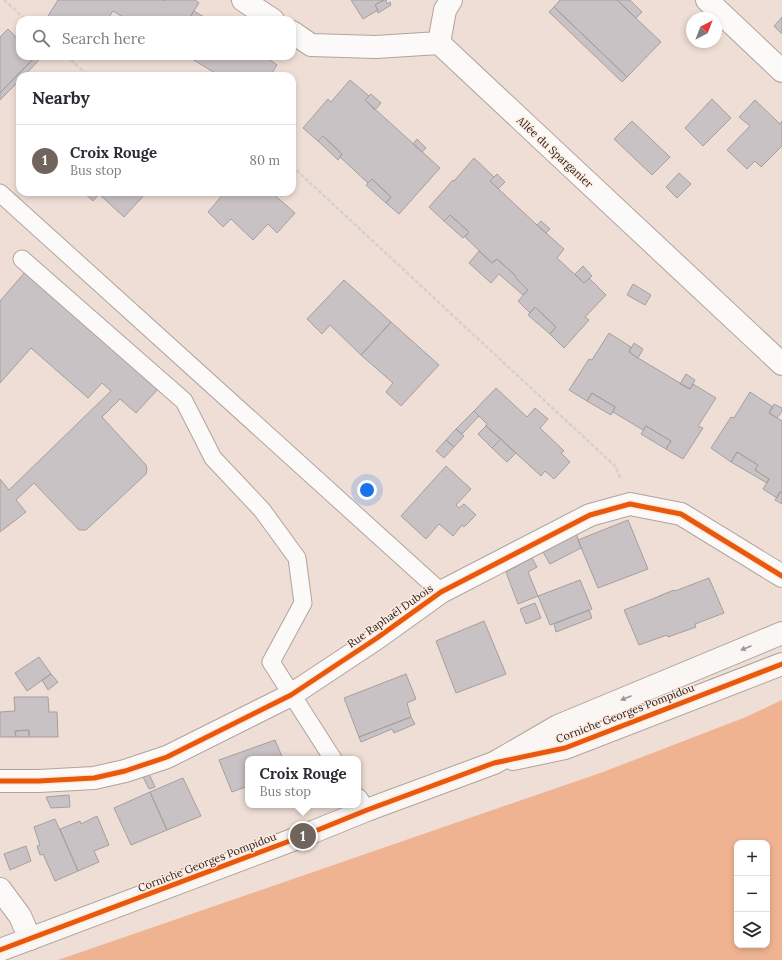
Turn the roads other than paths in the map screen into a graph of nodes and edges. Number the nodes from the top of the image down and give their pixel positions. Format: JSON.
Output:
{"nodes":[{"id":1,"x":243,"y":0,"type":"edge"},
{"id":2,"x":451,"y":0,"type":"edge"},
{"id":3,"x":707,"y":0,"type":"edge"},
{"id":4,"x":267,"y":16,"type":"edge"},
{"id":5,"x":296,"y":35,"type":"edge"},
{"id":6,"x":439,"y":43,"type":"junction"},
{"id":7,"x":782,"y":71,"type":"edge"},
{"id":8,"x":0,"y":192,"type":"edge"},
{"id":9,"x":22,"y":259,"type":"dead end"},
{"id":10,"x":782,"y":364,"type":"edge"},
{"id":11,"x":782,"y":576,"type":"edge"},
{"id":12,"x":441,"y":592,"type":"junction"},
{"id":13,"x":782,"y":633,"type":"edge"},
{"id":14,"x":782,"y":664,"type":"edge"},
{"id":15,"x":291,"y":694,"type":"junction"},
{"id":16,"x":331,"y":756,"type":"edge"},
{"id":17,"x":494,"y":763,"type":"junction"},
{"id":18,"x":0,"y":781,"type":"edge"},
{"id":19,"x":362,"y":804,"type":"edge"},
{"id":20,"x":354,"y":808,"type":"edge"},
{"id":21,"x":0,"y":889,"type":"edge"},
{"id":22,"x":30,"y":939,"type":"junction"},
{"id":23,"x":0,"y":950,"type":"edge"}],
"edges":[{"from":1,"to":4,"type":"street"},
{"from":2,"to":6,"type":"street"},
{"from":3,"to":7,"type":"street"},
{"from":5,"to":6,"type":"street"},
{"from":6,"to":10,"type":"street","name":"Allée du Sparganier"},
{"from":8,"to":12,"type":"lane"},
{"from":9,"to":15,"type":"lane"},
{"from":11,"to":12,"type":"street","name":"Rue Raphaël Dubois"},
{"from":12,"to":15,"type":"street","name":"Rue Raphaël Dubois"},
{"from":13,"to":17,"type":"main road","name":"Corniche Georges Pompidou","one_way":true},
{"from":14,"to":17,"type":"main road","name":"Corniche Georges Pompidou"},
{"from":15,"to":16,"type":"lane"},
{"from":15,"to":18,"type":"street","name":"Rue Raphaël Dubois"},
{"from":17,"to":19,"type":"main road","name":"Corniche Georges Pompidou"},
{"from":20,"to":22,"type":"main road","name":"Corniche Georges Pompidou"},
{"from":21,"to":22,"type":"street"},
{"from":22,"to":23,"type":"main road","name":"Corniche Georges Pompidou"}]}
